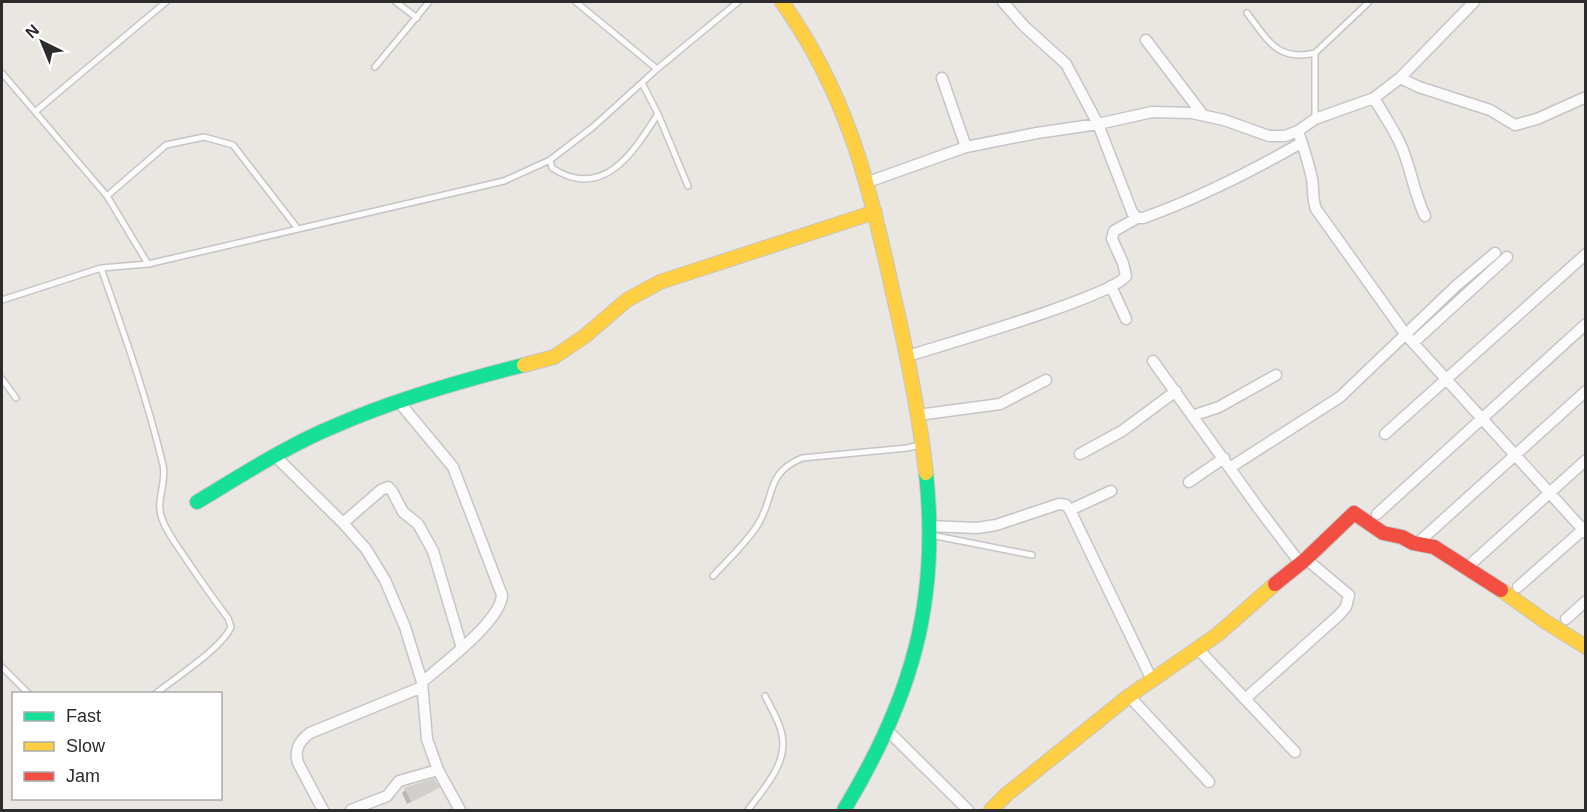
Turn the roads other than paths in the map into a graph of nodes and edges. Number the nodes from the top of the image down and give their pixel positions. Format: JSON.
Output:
{"nodes":[{"id":1,"x":166,"y":2,"type":"edge"},
{"id":2,"x":396,"y":2,"type":"edge"},
{"id":3,"x":429,"y":2,"type":"edge"},
{"id":4,"x":576,"y":2,"type":"edge"},
{"id":5,"x":738,"y":2,"type":"edge"},
{"id":6,"x":782,"y":2,"type":"edge"},
{"id":7,"x":1003,"y":2,"type":"edge"},
{"id":8,"x":1474,"y":2,"type":"edge"},
{"id":9,"x":1368,"y":3,"type":"edge"},
{"id":10,"x":1247,"y":13,"type":"dead end"},
{"id":11,"x":417,"y":18,"type":"junction"},
{"id":12,"x":1146,"y":40,"type":"dead end"},
{"id":13,"x":1315,"y":53,"type":"junction"},
{"id":14,"x":375,"y":67,"type":"dead end"},
{"id":15,"x":657,"y":69,"type":"junction"},
{"id":16,"x":2,"y":73,"type":"edge"},
{"id":17,"x":942,"y":78,"type":"dead end"},
{"id":18,"x":1400,"y":78,"type":"junction"},
{"id":19,"x":642,"y":83,"type":"junction"},
{"id":20,"x":1586,"y":97,"type":"edge"},
{"id":21,"x":1374,"y":98,"type":"junction"},
{"id":22,"x":36,"y":111,"type":"junction"},
{"id":23,"x":658,"y":114,"type":"junction"},
{"id":24,"x":1203,"y":115,"type":"junction"},
{"id":25,"x":1315,"y":119,"type":"junction"},
{"id":26,"x":1098,"y":124,"type":"junction"},
{"id":27,"x":1298,"y":131,"type":"junction"},
{"id":28,"x":1301,"y":143,"type":"junction"},
{"id":29,"x":966,"y":147,"type":"junction"},
{"id":30,"x":550,"y":160,"type":"junction"},
{"id":31,"x":868,"y":182,"type":"junction"},
{"id":32,"x":688,"y":186,"type":"dead end"},
{"id":33,"x":107,"y":196,"type":"junction"},
{"id":34,"x":875,"y":212,"type":"junction"},
{"id":35,"x":1425,"y":216,"type":"dead end"},
{"id":36,"x":1137,"y":218,"type":"junction"},
{"id":37,"x":298,"y":229,"type":"junction"},
{"id":38,"x":1495,"y":253,"type":"dead end"},
{"id":39,"x":1586,"y":254,"type":"edge"},
{"id":40,"x":1507,"y":257,"type":"dead end"},
{"id":41,"x":148,"y":264,"type":"junction"},
{"id":42,"x":101,"y":268,"type":"junction"},
{"id":43,"x":1112,"y":286,"type":"junction"},
{"id":44,"x":2,"y":300,"type":"edge"},
{"id":45,"x":1126,"y":319,"type":"dead end"},
{"id":46,"x":1586,"y":324,"type":"edge"},
{"id":47,"x":1409,"y":339,"type":"junction"},
{"id":48,"x":908,"y":356,"type":"junction"},
{"id":49,"x":1153,"y":361,"type":"dead end"},
{"id":50,"x":1276,"y":375,"type":"dead end"},
{"id":51,"x":2,"y":379,"type":"edge"},
{"id":52,"x":1446,"y":379,"type":"junction"},
{"id":53,"x":1046,"y":380,"type":"dead end"},
{"id":54,"x":1176,"y":391,"type":"junction"},
{"id":55,"x":1586,"y":392,"type":"edge"},
{"id":56,"x":16,"y":398,"type":"dead end"},
{"id":57,"x":399,"y":402,"type":"junction"},
{"id":58,"x":918,"y":415,"type":"junction"},
{"id":59,"x":1192,"y":416,"type":"junction"},
{"id":60,"x":1482,"y":419,"type":"junction"},
{"id":61,"x":1385,"y":434,"type":"dead end"},
{"id":62,"x":924,"y":444,"type":"junction"},
{"id":63,"x":1080,"y":454,"type":"dead end"},
{"id":64,"x":1515,"y":455,"type":"junction"},
{"id":65,"x":275,"y":456,"type":"junction"},
{"id":66,"x":1586,"y":460,"type":"edge"},
{"id":67,"x":1227,"y":463,"type":"junction"},
{"id":68,"x":1189,"y":482,"type":"dead end"},
{"id":69,"x":1111,"y":492,"type":"dead end"},
{"id":70,"x":1549,"y":493,"type":"junction"},
{"id":71,"x":196,"y":502,"type":"dead end"},
{"id":72,"x":1070,"y":510,"type":"junction"},
{"id":73,"x":1377,"y":514,"type":"dead end"},
{"id":74,"x":343,"y":523,"type":"junction"},
{"id":75,"x":929,"y":530,"type":"junction"},
{"id":76,"x":1584,"y":530,"type":"edge"},
{"id":77,"x":1421,"y":540,"type":"dead end"},
{"id":78,"x":1032,"y":555,"type":"dead end"},
{"id":79,"x":1303,"y":561,"type":"junction"},
{"id":80,"x":1473,"y":562,"type":"dead end"},
{"id":81,"x":713,"y":576,"type":"dead end"},
{"id":82,"x":1518,"y":587,"type":"dead end"},
{"id":83,"x":1586,"y":601,"type":"edge"},
{"id":84,"x":1566,"y":619,"type":"dead end"},
{"id":85,"x":1586,"y":647,"type":"edge"},
{"id":86,"x":462,"y":648,"type":"junction"},
{"id":87,"x":1198,"y":649,"type":"junction"},
{"id":88,"x":2,"y":667,"type":"edge"},
{"id":89,"x":1152,"y":680,"type":"junction"},
{"id":90,"x":422,"y":684,"type":"junction"},
{"id":91,"x":28,"y":692,"type":"edge"},
{"id":92,"x":156,"y":692,"type":"edge"},
{"id":93,"x":765,"y":696,"type":"dead end"},
{"id":94,"x":1130,"y":696,"type":"junction"},
{"id":95,"x":1245,"y":699,"type":"junction"},
{"id":96,"x":888,"y":731,"type":"junction"},
{"id":97,"x":1295,"y":752,"type":"dead end"},
{"id":98,"x":438,"y":770,"type":"junction"},
{"id":99,"x":1209,"y":782,"type":"dead end"},
{"id":100,"x":320,"y":809,"type":"edge"},
{"id":101,"x":351,"y":810,"type":"edge"},
{"id":102,"x":460,"y":810,"type":"edge"},
{"id":103,"x":748,"y":810,"type":"edge"},
{"id":104,"x":844,"y":810,"type":"edge"},
{"id":105,"x":968,"y":810,"type":"edge"},
{"id":106,"x":991,"y":810,"type":"edge"}],
"edges":[{"from":1,"to":22,"type":"lane"},
{"from":2,"to":11,"type":"lane"},
{"from":3,"to":11,"type":"lane"},
{"from":4,"to":15,"type":"lane"},
{"from":5,"to":15,"type":"lane"},
{"from":6,"to":31,"type":"street"},
{"from":7,"to":26,"type":"street"},
{"from":8,"to":18,"type":"street"},
{"from":9,"to":13,"type":"lane"},
{"from":10,"to":13,"type":"lane"},
{"from":11,"to":14,"type":"lane"},
{"from":12,"to":24,"type":"street"},
{"from":13,"to":25,"type":"lane"},
{"from":15,"to":19,"type":"lane"},
{"from":16,"to":22,"type":"lane"},
{"from":17,"to":29,"type":"street"},
{"from":18,"to":20,"type":"street"},
{"from":18,"to":21,"type":"street"},
{"from":19,"to":23,"type":"lane"},
{"from":19,"to":30,"type":"lane"},
{"from":21,"to":25,"type":"street"},
{"from":21,"to":35,"type":"street"},
{"from":22,"to":33,"type":"lane"},
{"from":23,"to":30,"type":"lane"},
{"from":23,"to":32,"type":"lane"},
{"from":24,"to":26,"type":"street"},
{"from":24,"to":27,"type":"street"},
{"from":25,"to":27,"type":"street"},
{"from":26,"to":29,"type":"street"},
{"from":26,"to":36,"type":"street"},
{"from":27,"to":28,"type":"street"},
{"from":28,"to":36,"type":"street"},
{"from":28,"to":47,"type":"street"},
{"from":29,"to":31,"type":"street"},
{"from":30,"to":37,"type":"lane"},
{"from":31,"to":34,"type":"street"},
{"from":33,"to":37,"type":"lane"},
{"from":33,"to":41,"type":"lane"},
{"from":34,"to":48,"type":"street"},
{"from":34,"to":57,"type":"street"},
{"from":36,"to":43,"type":"street"},
{"from":37,"to":41,"type":"lane"},
{"from":38,"to":47,"type":"street"},
{"from":39,"to":52,"type":"street"},
{"from":40,"to":47,"type":"street"},
{"from":41,"to":42,"type":"lane"},
{"from":42,"to":44,"type":"lane"},
{"from":42,"to":92,"type":"lane"},
{"from":43,"to":45,"type":"street"},
{"from":43,"to":48,"type":"street"},
{"from":46,"to":60,"type":"street"},
{"from":47,"to":52,"type":"street"},
{"from":47,"to":67,"type":"street"},
{"from":48,"to":58,"type":"street"},
{"from":49,"to":54,"type":"street"},
{"from":50,"to":59,"type":"street"},
{"from":51,"to":56,"type":"lane"},
{"from":52,"to":60,"type":"street"},
{"from":52,"to":61,"type":"street"},
{"from":53,"to":58,"type":"street"},
{"from":54,"to":59,"type":"street"},
{"from":54,"to":63,"type":"street"},
{"from":55,"to":64,"type":"street"},
{"from":57,"to":65,"type":"street"},
{"from":57,"to":86,"type":"street"},
{"from":58,"to":62,"type":"street"},
{"from":59,"to":67,"type":"street"},
{"from":60,"to":64,"type":"street"},
{"from":60,"to":73,"type":"street"},
{"from":62,"to":75,"type":"street"},
{"from":62,"to":81,"type":"lane"},
{"from":64,"to":70,"type":"street"},
{"from":64,"to":77,"type":"street"},
{"from":65,"to":71,"type":"street"},
{"from":65,"to":74,"type":"street"},
{"from":66,"to":70,"type":"street"},
{"from":67,"to":68,"type":"street"},
{"from":67,"to":79,"type":"street"},
{"from":69,"to":72,"type":"street"},
{"from":70,"to":76,"type":"street"},
{"from":70,"to":80,"type":"street"},
{"from":72,"to":75,"type":"street"},
{"from":72,"to":89,"type":"street"},
{"from":74,"to":86,"type":"street"},
{"from":74,"to":90,"type":"street"},
{"from":75,"to":78,"type":"lane"},
{"from":75,"to":96,"type":"street"},
{"from":76,"to":82,"type":"street"},
{"from":79,"to":85,"type":"street"},
{"from":79,"to":87,"type":"street"},
{"from":79,"to":95,"type":"street"},
{"from":83,"to":84,"type":"street"},
{"from":86,"to":90,"type":"street"},
{"from":87,"to":89,"type":"street"},
{"from":87,"to":95,"type":"street"},
{"from":88,"to":91,"type":"lane"},
{"from":89,"to":94,"type":"street"},
{"from":90,"to":98,"type":"street"},
{"from":90,"to":100,"type":"street"},
{"from":93,"to":103,"type":"lane"},
{"from":94,"to":99,"type":"street"},
{"from":94,"to":106,"type":"street"},
{"from":95,"to":97,"type":"street"},
{"from":96,"to":104,"type":"street"},
{"from":96,"to":105,"type":"street"},
{"from":98,"to":101,"type":"street"},
{"from":98,"to":102,"type":"street"}]}
